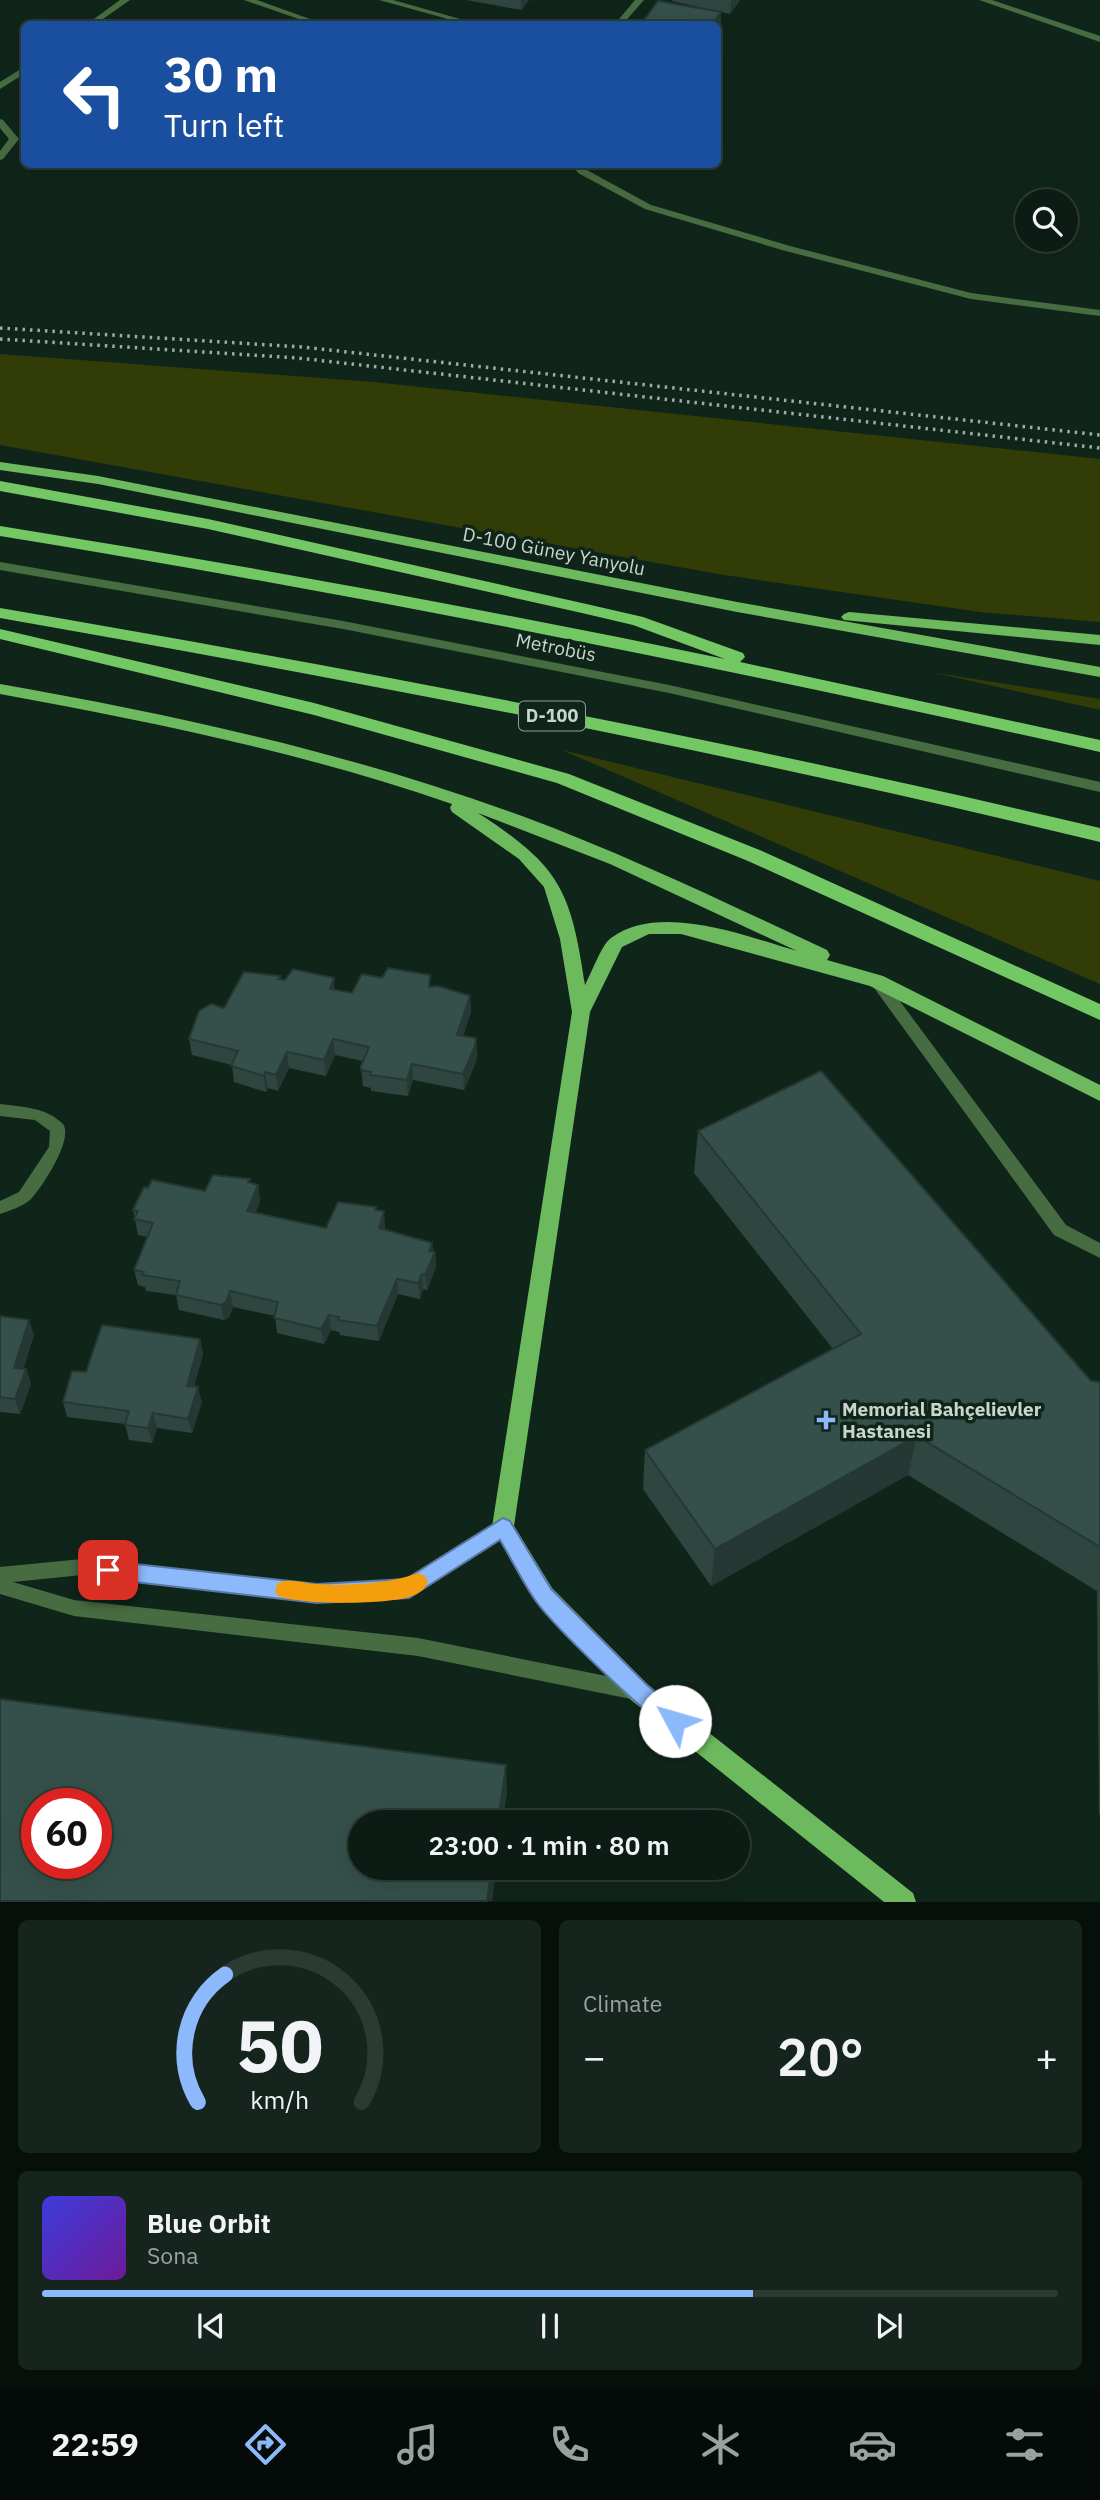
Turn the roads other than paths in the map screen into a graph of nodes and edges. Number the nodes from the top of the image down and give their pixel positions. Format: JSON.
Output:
{"nodes":[{"id":1,"x":126,"y":0,"type":"edge"},
{"id":2,"x":248,"y":0,"type":"edge"},
{"id":3,"x":383,"y":0,"type":"edge"},
{"id":4,"x":640,"y":0,"type":"edge"},
{"id":5,"x":983,"y":0,"type":"edge"},
{"id":6,"x":95,"y":21,"type":"edge"},
{"id":7,"x":311,"y":21,"type":"edge"},
{"id":8,"x":463,"y":21,"type":"edge"},
{"id":9,"x":622,"y":21,"type":"edge"},
{"id":10,"x":1100,"y":39,"type":"edge"},
{"id":11,"x":21,"y":72,"type":"edge"},
{"id":12,"x":0,"y":86,"type":"edge"},
{"id":13,"x":0,"y":122,"type":"edge"},
{"id":14,"x":0,"y":158,"type":"edge"},
{"id":15,"x":580,"y":168,"type":"edge"},
{"id":16,"x":1100,"y":313,"type":"edge"},
{"id":17,"x":0,"y":466,"type":"edge"},
{"id":18,"x":0,"y":485,"type":"edge"},
{"id":19,"x":0,"y":531,"type":"edge"},
{"id":20,"x":0,"y":566,"type":"edge"},
{"id":21,"x":737,"y":607,"type":"junction"},
{"id":22,"x":0,"y":613,"type":"edge"},
{"id":23,"x":0,"y":634,"type":"edge"},
{"id":24,"x":1100,"y":640,"type":"edge"},
{"id":25,"x":1100,"y":672,"type":"edge"},
{"id":26,"x":774,"y":674,"type":"junction"},
{"id":27,"x":0,"y":689,"type":"edge"},
{"id":28,"x":1100,"y":746,"type":"edge"},
{"id":29,"x":1100,"y":787,"type":"edge"},
{"id":30,"x":436,"y":793,"type":"junction"},
{"id":31,"x":1100,"y":835,"type":"edge"},
{"id":32,"x":877,"y":981,"type":"junction"},
{"id":33,"x":581,"y":1012,"type":"junction"},
{"id":34,"x":1100,"y":1012,"type":"edge"},
{"id":35,"x":1100,"y":1094,"type":"edge"},
{"id":36,"x":0,"y":1110,"type":"edge"},
{"id":37,"x":0,"y":1208,"type":"edge"},
{"id":38,"x":1100,"y":1251,"type":"edge"},
{"id":39,"x":503,"y":1527,"type":"junction"},
{"id":40,"x":0,"y":1575,"type":"edge"},
{"id":41,"x":0,"y":1586,"type":"edge"},
{"id":42,"x":639,"y":1692,"type":"junction"},
{"id":43,"x":904,"y":1902,"type":"edge"}],
"edges":[{"from":1,"to":6,"type":"lane"},
{"from":2,"to":7,"type":"lane"},
{"from":3,"to":8,"type":"lane"},
{"from":4,"to":9,"type":"lane"},
{"from":5,"to":10,"type":"lane"},
{"from":11,"to":12,"type":"lane"},
{"from":13,"to":14,"type":"lane"},
{"from":15,"to":16,"type":"lane"},
{"from":17,"to":21,"type":"main road","name":"D-100 Güney Yanyolu"},
{"from":18,"to":26,"type":"highway"},
{"from":19,"to":26,"type":"highway"},
{"from":20,"to":29,"type":"lane","name":"Metrobüs"},
{"from":21,"to":24,"type":"main road"},
{"from":21,"to":25,"type":"main road","name":"D-100 Güney Yanyolu"},
{"from":22,"to":31,"type":"highway","number":"D-100"},
{"from":23,"to":34,"type":"highway"},
{"from":26,"to":28,"type":"highway"},
{"from":27,"to":30,"type":"main road"},
{"from":30,"to":32,"type":"main road"},
{"from":30,"to":33,"type":"main road"},
{"from":32,"to":33,"type":"main road"},
{"from":32,"to":35,"type":"main road"},
{"from":32,"to":38,"type":"lane"},
{"from":33,"to":39,"type":"main road"},
{"from":36,"to":37,"type":"lane"},
{"from":39,"to":40,"type":"lane"},
{"from":39,"to":42,"type":"main road"},
{"from":41,"to":42,"type":"lane"},
{"from":42,"to":43,"type":"main road"}]}
